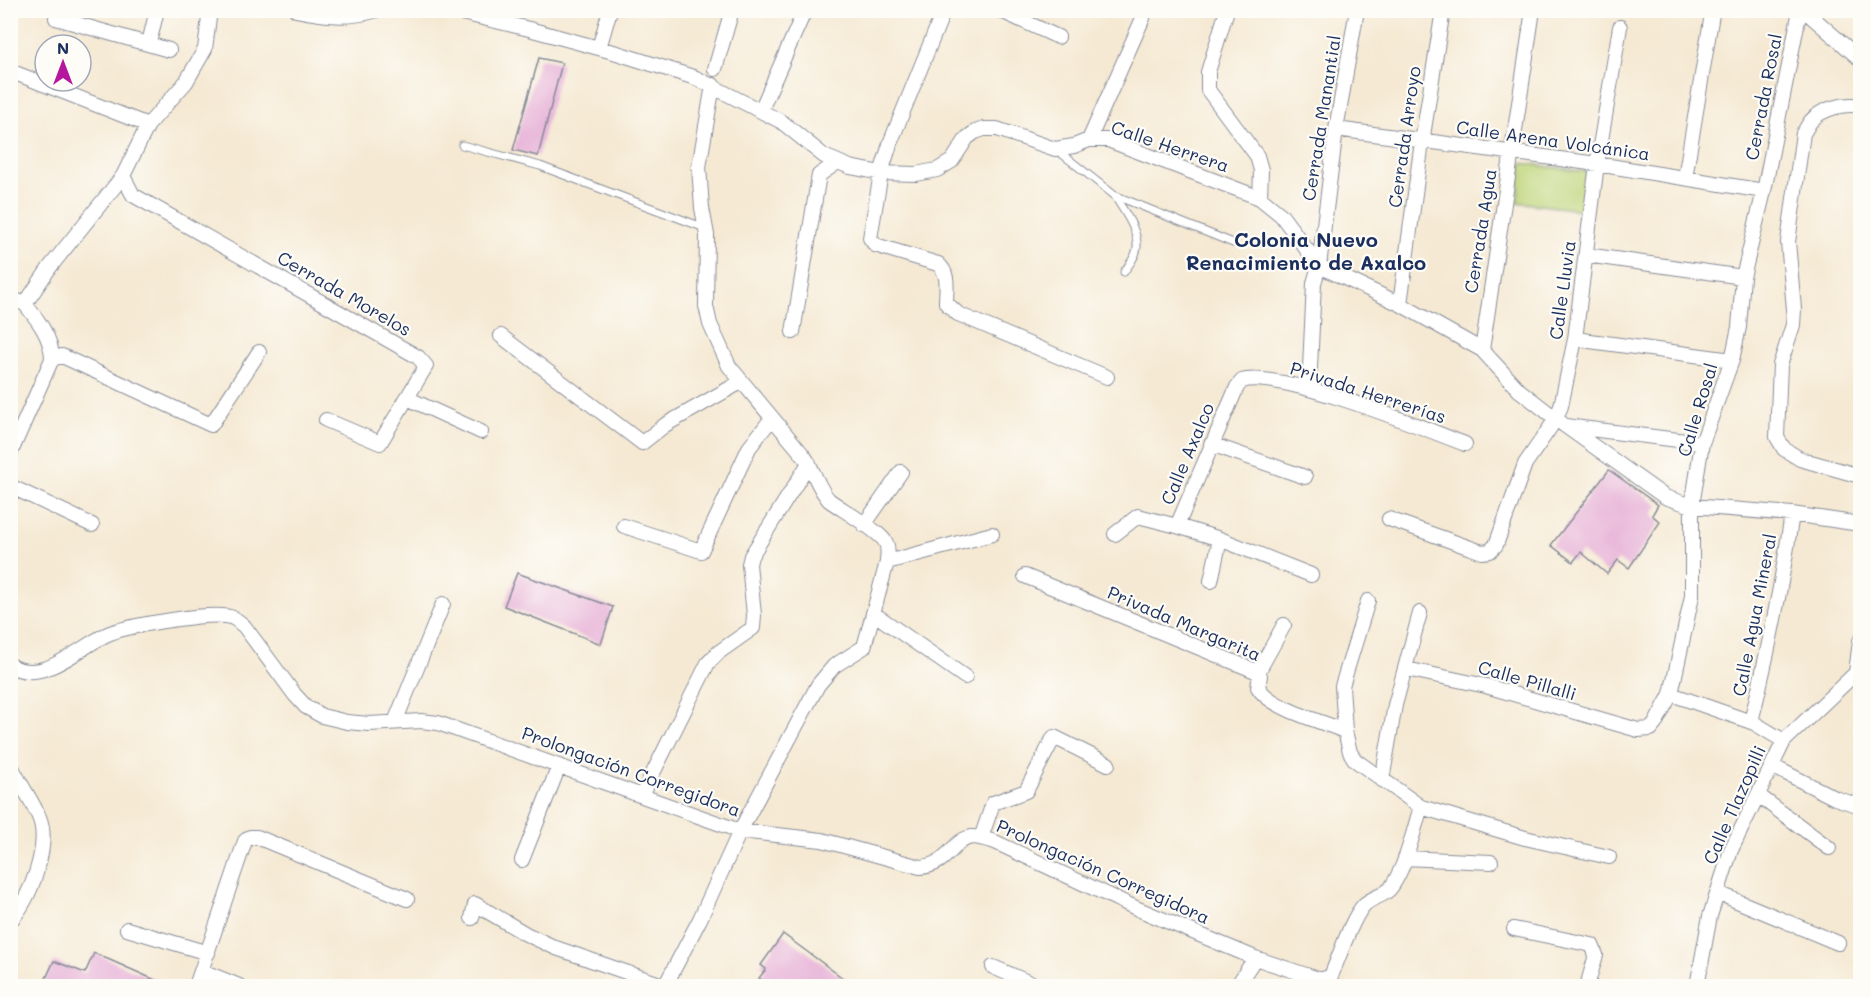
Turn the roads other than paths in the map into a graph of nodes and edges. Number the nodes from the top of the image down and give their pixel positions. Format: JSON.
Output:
{"nodes":[{"id":1,"x":157,"y":10,"type":"edge"},
{"id":2,"x":210,"y":10,"type":"edge"},
{"id":3,"x":377,"y":10,"type":"edge"},
{"id":4,"x":449,"y":10,"type":"edge"},
{"id":5,"x":610,"y":10,"type":"edge"},
{"id":6,"x":732,"y":10,"type":"edge"},
{"id":7,"x":805,"y":10,"type":"edge"},
{"id":8,"x":944,"y":10,"type":"edge"},
{"id":9,"x":999,"y":10,"type":"edge"},
{"id":10,"x":1227,"y":10,"type":"edge"},
{"id":11,"x":1357,"y":10,"type":"edge"},
{"id":12,"x":1443,"y":10,"type":"edge"},
{"id":13,"x":1533,"y":10,"type":"edge"},
{"id":14,"x":1802,"y":10,"type":"edge"},
{"id":15,"x":297,"y":11,"type":"edge"},
{"id":16,"x":1712,"y":14,"type":"dead end"},
{"id":17,"x":56,"y":18,"type":"dead end"},
{"id":18,"x":1143,"y":18,"type":"dead end"},
{"id":19,"x":1620,"y":27,"type":"dead end"},
{"id":20,"x":1059,"y":37,"type":"dead end"},
{"id":21,"x":149,"y":43,"type":"junction"},
{"id":22,"x":599,"y":48,"type":"junction"},
{"id":23,"x":169,"y":50,"type":"dead end"},
{"id":24,"x":1860,"y":59,"type":"edge"},
{"id":25,"x":715,"y":69,"type":"dead end"},
{"id":26,"x":10,"y":71,"type":"edge"},
{"id":27,"x":713,"y":85,"type":"junction"},
{"id":28,"x":1860,"y":106,"type":"edge"},
{"id":29,"x":761,"y":110,"type":"junction"},
{"id":30,"x":148,"y":125,"type":"junction"},
{"id":31,"x":1336,"y":129,"type":"junction"},
{"id":32,"x":1089,"y":140,"type":"junction"},
{"id":33,"x":1422,"y":142,"type":"junction"},
{"id":34,"x":462,"y":145,"type":"dead end"},
{"id":35,"x":1055,"y":149,"type":"junction"},
{"id":36,"x":1511,"y":153,"type":"junction"},
{"id":37,"x":838,"y":162,"type":"junction"},
{"id":38,"x":1597,"y":164,"type":"junction"},
{"id":39,"x":881,"y":173,"type":"junction"},
{"id":40,"x":123,"y":176,"type":"junction"},
{"id":41,"x":1685,"y":178,"type":"junction"},
{"id":42,"x":1764,"y":191,"type":"junction"},
{"id":43,"x":1114,"y":195,"type":"junction"},
{"id":44,"x":1260,"y":198,"type":"junction"},
{"id":45,"x":705,"y":228,"type":"junction"},
{"id":46,"x":1233,"y":243,"type":"dead end"},
{"id":47,"x":1586,"y":255,"type":"junction"},
{"id":48,"x":1319,"y":266,"type":"junction"},
{"id":49,"x":1124,"y":272,"type":"dead end"},
{"id":50,"x":1743,"y":277,"type":"junction"},
{"id":51,"x":10,"y":298,"type":"edge"},
{"id":52,"x":25,"y":304,"type":"junction"},
{"id":53,"x":1400,"y":304,"type":"junction"},
{"id":54,"x":793,"y":332,"type":"dead end"},
{"id":55,"x":501,"y":336,"type":"dead end"},
{"id":56,"x":1575,"y":339,"type":"junction"},
{"id":57,"x":1482,"y":350,"type":"junction"},
{"id":58,"x":259,"y":352,"type":"dead end"},
{"id":59,"x":52,"y":359,"type":"junction"},
{"id":60,"x":1732,"y":360,"type":"junction"},
{"id":61,"x":1107,"y":377,"type":"dead end"},
{"id":62,"x":1258,"y":379,"type":"joint"},
{"id":63,"x":741,"y":382,"type":"junction"},
{"id":64,"x":1309,"y":389,"type":"junction"},
{"id":65,"x":407,"y":398,"type":"junction"},
{"id":66,"x":772,"y":418,"type":"junction"},
{"id":67,"x":326,"y":420,"type":"dead end"},
{"id":68,"x":1560,"y":422,"type":"junction"},
{"id":69,"x":481,"y":432,"type":"dead end"},
{"id":70,"x":1702,"y":443,"type":"junction"},
{"id":71,"x":1211,"y":444,"type":"junction"},
{"id":72,"x":1465,"y":444,"type":"dead end"},
{"id":73,"x":10,"y":454,"type":"edge"},
{"id":74,"x":809,"y":463,"type":"junction"},
{"id":75,"x":901,"y":472,"type":"dead end"},
{"id":76,"x":1860,"y":476,"type":"edge"},
{"id":77,"x":1305,"y":477,"type":"dead end"},
{"id":78,"x":10,"y":486,"type":"edge"},
{"id":79,"x":1692,"y":506,"type":"junction"},
{"id":80,"x":1792,"y":514,"type":"junction"},
{"id":81,"x":1389,"y":519,"type":"dead end"},
{"id":82,"x":1860,"y":524,"type":"edge"},
{"id":83,"x":92,"y":525,"type":"dead end"},
{"id":84,"x":864,"y":525,"type":"junction"},
{"id":85,"x":624,"y":526,"type":"dead end"},
{"id":86,"x":1177,"y":526,"type":"junction"},
{"id":87,"x":992,"y":534,"type":"dead end"},
{"id":88,"x":1115,"y":534,"type":"dead end"},
{"id":89,"x":1220,"y":539,"type":"junction"},
{"id":90,"x":887,"y":562,"type":"junction"},
{"id":91,"x":1311,"y":575,"type":"dead end"},
{"id":92,"x":1025,"y":576,"type":"dead end"},
{"id":93,"x":1211,"y":581,"type":"dead end"},
{"id":94,"x":1368,"y":601,"type":"dead end"},
{"id":95,"x":443,"y":604,"type":"dead end"},
{"id":96,"x":873,"y":613,"type":"junction"},
{"id":97,"x":1420,"y":613,"type":"dead end"},
{"id":98,"x":1284,"y":625,"type":"dead end"},
{"id":99,"x":1860,"y":641,"type":"edge"},
{"id":100,"x":1406,"y":669,"type":"junction"},
{"id":101,"x":12,"y":671,"type":"edge"},
{"id":102,"x":1258,"y":672,"type":"junction"},
{"id":103,"x":1857,"y":675,"type":"edge"},
{"id":104,"x":965,"y":677,"type":"dead end"},
{"id":105,"x":1671,"y":694,"type":"junction"},
{"id":106,"x":395,"y":722,"type":"junction"},
{"id":107,"x":1751,"y":722,"type":"junction"},
{"id":108,"x":1638,"y":730,"type":"joint"},
{"id":109,"x":1346,"y":731,"type":"junction"},
{"id":110,"x":1784,"y":741,"type":"junction"},
{"id":111,"x":10,"y":763,"type":"edge"},
{"id":112,"x":1108,"y":764,"type":"dead end"},
{"id":113,"x":559,"y":766,"type":"junction"},
{"id":114,"x":1772,"y":766,"type":"junction"},
{"id":115,"x":1382,"y":780,"type":"junction"},
{"id":116,"x":642,"y":795,"type":"junction"},
{"id":117,"x":1758,"y":795,"type":"junction"},
{"id":118,"x":1860,"y":806,"type":"edge"},
{"id":119,"x":1421,"y":807,"type":"junction"},
{"id":120,"x":740,"y":831,"type":"junction"},
{"id":121,"x":981,"y":838,"type":"junction"},
{"id":122,"x":1829,"y":848,"type":"dead end"},
{"id":123,"x":1609,"y":857,"type":"dead end"},
{"id":124,"x":1405,"y":858,"type":"junction"},
{"id":125,"x":522,"y":860,"type":"dead end"},
{"id":126,"x":1491,"y":862,"type":"dead end"},
{"id":127,"x":1718,"y":893,"type":"junction"},
{"id":128,"x":407,"y":899,"type":"dead end"},
{"id":129,"x":472,"y":918,"type":"dead end"},
{"id":130,"x":10,"y":921,"type":"edge"},
{"id":131,"x":127,"y":929,"type":"dead end"},
{"id":132,"x":1514,"y":929,"type":"dead end"},
{"id":133,"x":1838,"y":943,"type":"dead end"},
{"id":134,"x":208,"y":953,"type":"junction"},
{"id":135,"x":1255,"y":958,"type":"junction"},
{"id":136,"x":993,"y":967,"type":"dead end"},
{"id":137,"x":202,"y":971,"type":"junction"},
{"id":138,"x":665,"y":986,"type":"edge"},
{"id":139,"x":196,"y":987,"type":"edge"},
{"id":140,"x":239,"y":987,"type":"edge"},
{"id":141,"x":1037,"y":987,"type":"edge"},
{"id":142,"x":1237,"y":987,"type":"edge"},
{"id":143,"x":1587,"y":987,"type":"edge"},
{"id":144,"x":1697,"y":987,"type":"edge"}],
"edges":[{"from":1,"to":21,"type":"street"},
{"from":2,"to":30,"type":"street"},
{"from":3,"to":15,"type":"street"},
{"from":4,"to":22,"type":"street"},
{"from":5,"to":22,"type":"street"},
{"from":6,"to":25,"type":"street"},
{"from":7,"to":29,"type":"street"},
{"from":8,"to":39,"type":"street"},
{"from":9,"to":20,"type":"street"},
{"from":10,"to":44,"type":"street"},
{"from":11,"to":31,"type":"street","name":"Cerrada Manantial"},
{"from":12,"to":33,"type":"street","name":"Cerrada Arroyo"},
{"from":13,"to":36,"type":"street","name":"Cerrada Agua"},
{"from":14,"to":24,"type":"street"},
{"from":14,"to":42,"type":"street","name":"Cerrada Rosal"},
{"from":16,"to":41,"type":"street"},
{"from":17,"to":21,"type":"street"},
{"from":18,"to":32,"type":"street"},
{"from":19,"to":38,"type":"street","name":"Calle Lluvia"},
{"from":21,"to":23,"type":"street"},
{"from":22,"to":27,"type":"street"},
{"from":26,"to":30,"type":"street"},
{"from":27,"to":29,"type":"street"},
{"from":27,"to":45,"type":"street"},
{"from":28,"to":76,"type":"street"},
{"from":29,"to":37,"type":"street"},
{"from":30,"to":40,"type":"street"},
{"from":31,"to":33,"type":"street","name":"Calle Arena Volcánica"},
{"from":31,"to":48,"type":"street","name":"Cerrada Manantial"},
{"from":32,"to":35,"type":"street","name":"Calle Herrera"},
{"from":32,"to":44,"type":"street","name":"Calle Herrera"},
{"from":33,"to":36,"type":"street","name":"Calle Arena Volcánica"},
{"from":33,"to":53,"type":"street","name":"Cerrada Arroyo"},
{"from":34,"to":45,"type":"lane"},
{"from":35,"to":39,"type":"street"},
{"from":35,"to":43,"type":"lane"},
{"from":36,"to":38,"type":"street","name":"Calle Arena Volcánica"},
{"from":36,"to":57,"type":"street","name":"Cerrada Agua"},
{"from":37,"to":39,"type":"street"},
{"from":37,"to":54,"type":"street"},
{"from":38,"to":41,"type":"street","name":"Calle Arena Volcánica"},
{"from":38,"to":47,"type":"street","name":"Calle Lluvia"},
{"from":39,"to":61,"type":"street"},
{"from":40,"to":52,"type":"street"},
{"from":40,"to":65,"type":"street","name":"Cerrada Morelos"},
{"from":41,"to":42,"type":"street","name":"Calle Arena Volcánica"},
{"from":42,"to":50,"type":"street","name":"Calle Rosal"},
{"from":43,"to":46,"type":"lane"},
{"from":43,"to":49,"type":"lane"},
{"from":44,"to":48,"type":"street","name":"Calle Herrera"},
{"from":45,"to":63,"type":"street"},
{"from":47,"to":50,"type":"street"},
{"from":47,"to":56,"type":"street","name":"Calle Lluvia"},
{"from":48,"to":53,"type":"street","name":"Calle Herrera"},
{"from":48,"to":64,"type":"street","name":"Cerrada Manantial"},
{"from":50,"to":60,"type":"street","name":"Calle Rosal"},
{"from":51,"to":52,"type":"street"},
{"from":52,"to":59,"type":"street"},
{"from":53,"to":57,"type":"street","name":"Calle Herrera"},
{"from":55,"to":63,"type":"street"},
{"from":56,"to":60,"type":"street"},
{"from":56,"to":68,"type":"street","name":"Calle Lluvia"},
{"from":57,"to":68,"type":"street","name":"Calle Herrera"},
{"from":58,"to":59,"type":"street"},
{"from":59,"to":73,"type":"street"},
{"from":60,"to":70,"type":"street","name":"Calle Rosal"},
{"from":62,"to":64,"type":"street","name":"Privada Herrerías"},
{"from":62,"to":71,"type":"street","name":"Calle Axalco"},
{"from":63,"to":66,"type":"street"},
{"from":64,"to":72,"type":"street","name":"Privada Herrerías"},
{"from":65,"to":67,"type":"street","name":"Cerrada Morelos"},
{"from":65,"to":69,"type":"street"},
{"from":66,"to":74,"type":"street"},
{"from":66,"to":85,"type":"street"},
{"from":68,"to":70,"type":"street"},
{"from":68,"to":79,"type":"street","name":"Calle Herrera"},
{"from":68,"to":81,"type":"street","name":"Calle Lluvia"},
{"from":70,"to":79,"type":"street","name":"Calle Rosal"},
{"from":71,"to":77,"type":"street"},
{"from":71,"to":86,"type":"street","name":"Calle Axalco"},
{"from":74,"to":84,"type":"street"},
{"from":74,"to":116,"type":"street"},
{"from":75,"to":84,"type":"street"},
{"from":78,"to":83,"type":"street"},
{"from":79,"to":80,"type":"street","name":"Calle Herrera"},
{"from":79,"to":105,"type":"street","name":"Calle Rosal"},
{"from":80,"to":82,"type":"street","name":"Calle Herrera"},
{"from":80,"to":107,"type":"street","name":"Calle Agua Mineral"},
{"from":84,"to":90,"type":"street"},
{"from":86,"to":88,"type":"street"},
{"from":86,"to":89,"type":"street","name":"Calle Axalco"},
{"from":87,"to":90,"type":"street"},
{"from":89,"to":91,"type":"street","name":"Calle Axalco"},
{"from":89,"to":93,"type":"street"},
{"from":90,"to":96,"type":"street"},
{"from":92,"to":102,"type":"street","name":"Privada Margarita"},
{"from":94,"to":109,"type":"street"},
{"from":95,"to":106,"type":"street"},
{"from":96,"to":104,"type":"street"},
{"from":96,"to":120,"type":"street"},
{"from":97,"to":100,"type":"street"},
{"from":98,"to":102,"type":"street"},
{"from":99,"to":103,"type":"street"},
{"from":100,"to":108,"type":"street","name":"Calle Pillalli"},
{"from":100,"to":115,"type":"street"},
{"from":101,"to":106,"type":"street","name":"Prolongación Corregidora"},
{"from":102,"to":109,"type":"street","name":"Privada Margarita"},
{"from":103,"to":110,"type":"street","name":"Calle Tlazopilli"},
{"from":105,"to":107,"type":"street"},
{"from":105,"to":108,"type":"street","name":"Calle Rosal"},
{"from":106,"to":113,"type":"street","name":"Prolongación Corregidora"},
{"from":107,"to":110,"type":"street"},
{"from":109,"to":115,"type":"street"},
{"from":110,"to":114,"type":"street","name":"Calle Tlazopilli"},
{"from":111,"to":130,"type":"street"},
{"from":112,"to":121,"type":"street"},
{"from":113,"to":116,"type":"street","name":"Prolongación Corregidora"},
{"from":113,"to":125,"type":"street"},
{"from":114,"to":117,"type":"street","name":"Calle Tlazopilli"},
{"from":114,"to":118,"type":"street"},
{"from":115,"to":119,"type":"street"},
{"from":116,"to":120,"type":"street","name":"Prolongación Corregidora"},
{"from":117,"to":122,"type":"street"},
{"from":117,"to":127,"type":"street","name":"Calle Tlazopilli"},
{"from":119,"to":123,"type":"street"},
{"from":119,"to":124,"type":"street","name":"Prolongación Corregidora"},
{"from":120,"to":121,"type":"street","name":"Prolongación Corregidora"},
{"from":120,"to":138,"type":"street"},
{"from":121,"to":135,"type":"street","name":"Prolongación Corregidora"},
{"from":124,"to":126,"type":"street"},
{"from":124,"to":135,"type":"street","name":"Prolongación Corregidora"},
{"from":127,"to":133,"type":"street"},
{"from":127,"to":144,"type":"street","name":"Calle Tlazopilli"},
{"from":128,"to":134,"type":"street"},
{"from":129,"to":138,"type":"street"},
{"from":131,"to":134,"type":"street"},
{"from":132,"to":143,"type":"street"},
{"from":134,"to":137,"type":"street"},
{"from":135,"to":142,"type":"street"},
{"from":136,"to":141,"type":"street"},
{"from":137,"to":139,"type":"street"},
{"from":137,"to":140,"type":"street"}]}
